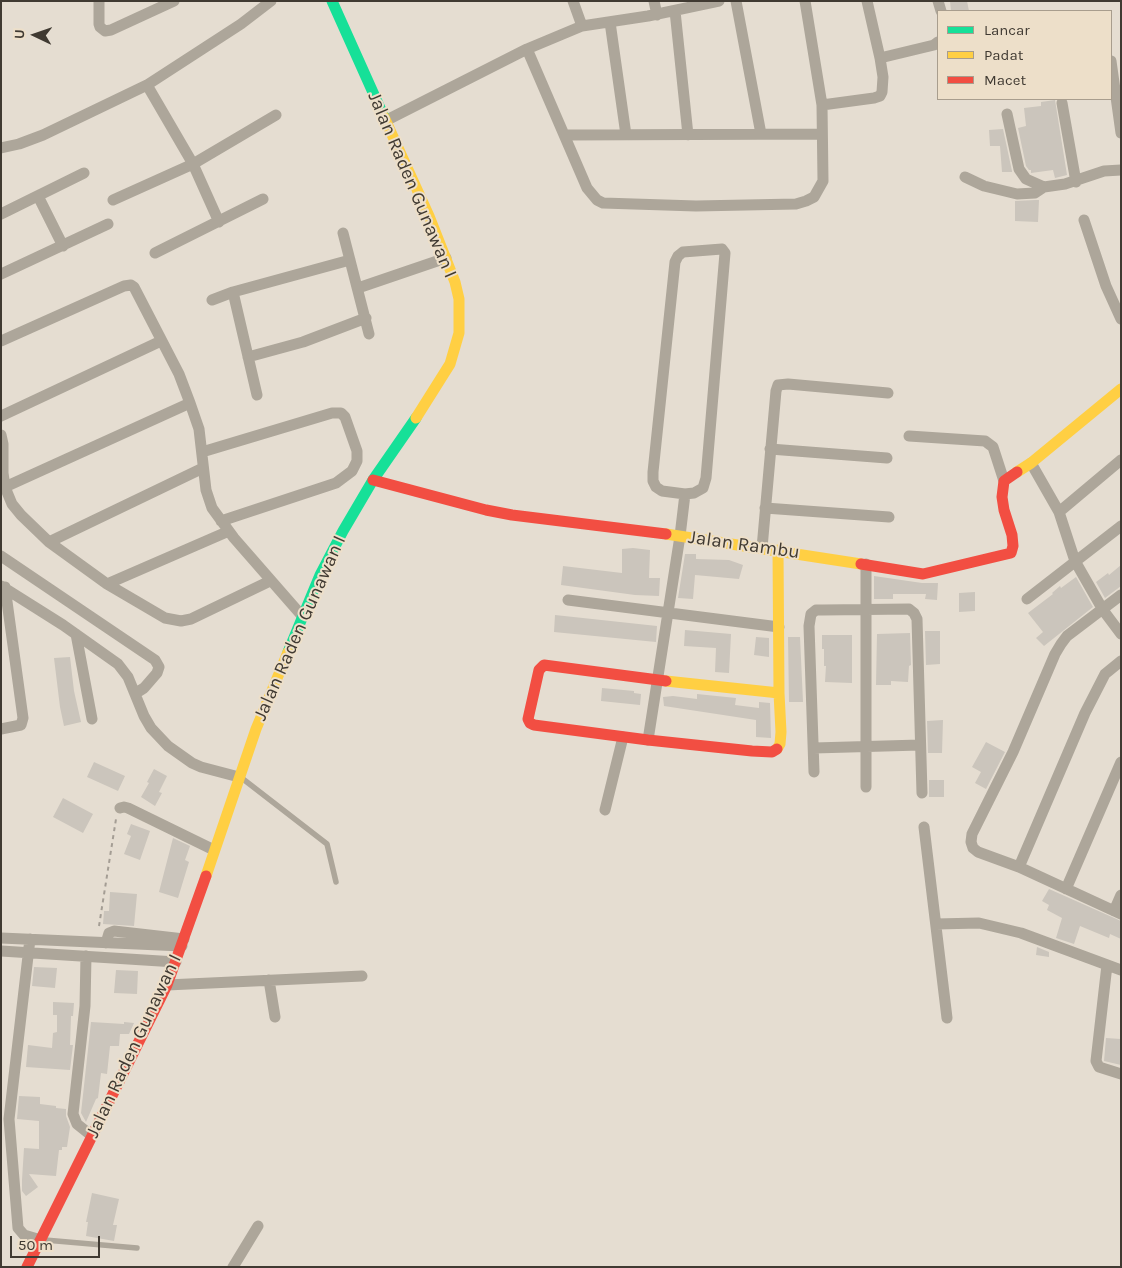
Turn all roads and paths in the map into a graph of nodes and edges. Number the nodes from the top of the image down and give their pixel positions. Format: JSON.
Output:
{"nodes":[{"id":1,"x":99,"y":1,"type":"edge"},
{"id":2,"x":174,"y":1,"type":"edge"},
{"id":3,"x":271,"y":1,"type":"edge"},
{"id":4,"x":332,"y":1,"type":"edge"},
{"id":5,"x":573,"y":1,"type":"edge"},
{"id":6,"x":654,"y":1,"type":"edge"},
{"id":7,"x":719,"y":1,"type":"edge"},
{"id":8,"x":736,"y":1,"type":"edge"},
{"id":9,"x":805,"y":1,"type":"edge"},
{"id":10,"x":867,"y":1,"type":"edge"},
{"id":11,"x":675,"y":10,"type":"junction"},
{"id":12,"x":657,"y":15,"type":"junction"},
{"id":13,"x":610,"y":22,"type":"junction"},
{"id":14,"x":582,"y":26,"type":"junction"},
{"id":15,"x":937,"y":43,"type":"edge"},
{"id":16,"x":527,"y":49,"type":"junction"},
{"id":17,"x":880,"y":58,"type":"junction"},
{"id":18,"x":1112,"y":68,"type":"edge"},
{"id":19,"x":148,"y":85,"type":"junction"},
{"id":20,"x":1062,"y":103,"type":"dead end"},
{"id":21,"x":822,"y":105,"type":"junction"},
{"id":22,"x":1007,"y":114,"type":"dead end"},
{"id":23,"x":276,"y":115,"type":"dead end"},
{"id":24,"x":385,"y":121,"type":"junction"},
{"id":25,"x":1121,"y":133,"type":"edge"},
{"id":26,"x":688,"y":134,"type":"junction"},
{"id":27,"x":760,"y":134,"type":"junction"},
{"id":28,"x":822,"y":134,"type":"junction"},
{"id":29,"x":565,"y":135,"type":"junction"},
{"id":30,"x":626,"y":135,"type":"junction"},
{"id":31,"x":1,"y":148,"type":"edge"},
{"id":32,"x":193,"y":164,"type":"junction"},
{"id":33,"x":1121,"y":170,"type":"edge"},
{"id":34,"x":84,"y":173,"type":"dead end"},
{"id":35,"x":965,"y":177,"type":"dead end"},
{"id":36,"x":1076,"y":182,"type":"junction"},
{"id":37,"x":1044,"y":187,"type":"junction"},
{"id":38,"x":38,"y":196,"type":"junction"},
{"id":39,"x":263,"y":199,"type":"dead end"},
{"id":40,"x":113,"y":200,"type":"dead end"},
{"id":41,"x":1,"y":214,"type":"edge"},
{"id":42,"x":1084,"y":220,"type":"dead end"},
{"id":43,"x":219,"y":222,"type":"junction"},
{"id":44,"x":108,"y":224,"type":"dead end"},
{"id":45,"x":343,"y":233,"type":"dead end"},
{"id":46,"x":63,"y":246,"type":"junction"},
{"id":47,"x":155,"y":253,"type":"dead end"},
{"id":48,"x":446,"y":258,"type":"junction"},
{"id":49,"x":350,"y":260,"type":"junction"},
{"id":50,"x":1,"y":274,"type":"edge"},
{"id":51,"x":358,"y":288,"type":"junction"},
{"id":52,"x":233,"y":292,"type":"junction"},
{"id":53,"x":212,"y":300,"type":"dead end"},
{"id":54,"x":366,"y":318,"type":"junction"},
{"id":55,"x":1121,"y":318,"type":"edge"},
{"id":56,"x":369,"y":334,"type":"dead end"},
{"id":57,"x":1,"y":341,"type":"edge"},
{"id":58,"x":161,"y":342,"type":"junction"},
{"id":59,"x":248,"y":357,"type":"junction"},
{"id":60,"x":1121,"y":389,"type":"edge"},
{"id":61,"x":888,"y":393,"type":"dead end"},
{"id":62,"x":257,"y":395,"type":"dead end"},
{"id":63,"x":190,"y":403,"type":"junction"},
{"id":64,"x":1,"y":416,"type":"edge"},
{"id":65,"x":1,"y":435,"type":"edge"},
{"id":66,"x":909,"y":436,"type":"dead end"},
{"id":67,"x":770,"y":449,"type":"junction"},
{"id":68,"x":202,"y":452,"type":"junction"},
{"id":69,"x":887,"y":458,"type":"dead end"},
{"id":70,"x":1121,"y":460,"type":"edge"},
{"id":71,"x":1031,"y":463,"type":"junction"},
{"id":72,"x":204,"y":468,"type":"junction"},
{"id":73,"x":373,"y":480,"type":"junction"},
{"id":74,"x":1004,"y":481,"type":"junction"},
{"id":75,"x":5,"y":487,"type":"junction"},
{"id":76,"x":684,"y":494,"type":"junction"},
{"id":77,"x":765,"y":508,"type":"junction"},
{"id":78,"x":1059,"y":512,"type":"junction"},
{"id":79,"x":889,"y":517,"type":"dead end"},
{"id":80,"x":221,"y":521,"type":"junction"},
{"id":81,"x":1121,"y":526,"type":"edge"},
{"id":82,"x":229,"y":531,"type":"junction"},
{"id":83,"x":680,"y":536,"type":"junction"},
{"id":84,"x":49,"y":542,"type":"junction"},
{"id":85,"x":762,"y":548,"type":"junction"},
{"id":86,"x":778,"y":550,"type":"junction"},
{"id":87,"x":1,"y":556,"type":"edge"},
{"id":88,"x":1075,"y":560,"type":"junction"},
{"id":89,"x":866,"y":564,"type":"junction"},
{"id":90,"x":270,"y":581,"type":"junction"},
{"id":91,"x":107,"y":584,"type":"junction"},
{"id":92,"x":3,"y":586,"type":"edge"},
{"id":93,"x":1121,"y":595,"type":"edge"},
{"id":94,"x":1027,"y":599,"type":"dead end"},
{"id":95,"x":568,"y":600,"type":"dead end"},
{"id":96,"x":866,"y":608,"type":"junction"},
{"id":97,"x":1103,"y":610,"type":"junction"},
{"id":98,"x":667,"y":614,"type":"junction"},
{"id":99,"x":302,"y":617,"type":"junction"},
{"id":100,"x":779,"y":627,"type":"junction"},
{"id":101,"x":76,"y":634,"type":"junction"},
{"id":102,"x":1121,"y":634,"type":"edge"},
{"id":103,"x":1121,"y":661,"type":"edge"},
{"id":104,"x":657,"y":680,"type":"junction"},
{"id":105,"x":140,"y":691,"type":"junction"},
{"id":106,"x":779,"y":693,"type":"junction"},
{"id":107,"x":92,"y":719,"type":"dead end"},
{"id":108,"x":1,"y":729,"type":"edge"},
{"id":109,"x":624,"y":737,"type":"junction"},
{"id":110,"x":648,"y":740,"type":"junction"},
{"id":111,"x":920,"y":744,"type":"junction"},
{"id":112,"x":866,"y":746,"type":"junction"},
{"id":113,"x":814,"y":748,"type":"junction"},
{"id":114,"x":1121,"y":762,"type":"edge"},
{"id":115,"x":814,"y":772,"type":"dead end"},
{"id":116,"x":239,"y":777,"type":"junction"},
{"id":117,"x":866,"y":787,"type":"dead end"},
{"id":118,"x":922,"y":792,"type":"dead end"},
{"id":119,"x":120,"y":808,"type":"joint"},
{"id":120,"x":606,"y":810,"type":"dead end"},
{"id":121,"x":924,"y":827,"type":"dead end"},
{"id":122,"x":214,"y":850,"type":"junction"},
{"id":123,"x":1019,"y":867,"type":"junction"},
{"id":124,"x":336,"y":882,"type":"dead end"},
{"id":125,"x":1066,"y":889,"type":"junction"},
{"id":126,"x":1121,"y":895,"type":"edge"},
{"id":127,"x":1117,"y":912,"type":"edge"},
{"id":128,"x":936,"y":924,"type":"junction"},
{"id":129,"x":1,"y":938,"type":"edge"},
{"id":130,"x":30,"y":939,"type":"junction"},
{"id":131,"x":101,"y":943,"type":"junction"},
{"id":132,"x":183,"y":943,"type":"junction"},
{"id":133,"x":1,"y":951,"type":"edge"},
{"id":134,"x":28,"y":953,"type":"junction"},
{"id":135,"x":90,"y":957,"type":"junction"},
{"id":136,"x":176,"y":962,"type":"junction"},
{"id":137,"x":1107,"y":965,"type":"junction"},
{"id":138,"x":1121,"y":970,"type":"edge"},
{"id":139,"x":362,"y":976,"type":"dead end"},
{"id":140,"x":269,"y":980,"type":"junction"},
{"id":141,"x":167,"y":985,"type":"junction"},
{"id":142,"x":275,"y":1017,"type":"dead end"},
{"id":143,"x":948,"y":1018,"type":"dead end"},
{"id":144,"x":1121,"y":1074,"type":"edge"},
{"id":145,"x":5,"y":1119,"type":"edge"},
{"id":146,"x":92,"y":1136,"type":"junction"},
{"id":147,"x":258,"y":1226,"type":"dead end"},
{"id":148,"x":41,"y":1240,"type":"junction"},
{"id":149,"x":138,"y":1248,"type":"dead end"},
{"id":150,"x":27,"y":1267,"type":"edge"},
{"id":151,"x":233,"y":1267,"type":"edge"}],
"edges":[{"from":1,"to":2,"type":"street"},
{"from":3,"to":19,"type":"street"},
{"from":4,"to":24,"type":"main road","name":"Jalan Raden Gunawan I"},
{"from":5,"to":14,"type":"street"},
{"from":6,"to":12,"type":"street"},
{"from":7,"to":11,"type":"street"},
{"from":8,"to":27,"type":"street"},
{"from":9,"to":21,"type":"street"},
{"from":10,"to":17,"type":"street"},
{"from":11,"to":12,"type":"street"},
{"from":11,"to":26,"type":"street"},
{"from":12,"to":13,"type":"street"},
{"from":13,"to":14,"type":"street"},
{"from":13,"to":30,"type":"street"},
{"from":14,"to":16,"type":"street"},
{"from":15,"to":17,"type":"street"},
{"from":16,"to":24,"type":"street"},
{"from":16,"to":29,"type":"street"},
{"from":17,"to":21,"type":"street"},
{"from":18,"to":25,"type":"street"},
{"from":19,"to":31,"type":"street"},
{"from":19,"to":32,"type":"street"},
{"from":20,"to":36,"type":"street"},
{"from":21,"to":28,"type":"street"},
{"from":22,"to":37,"type":"street"},
{"from":23,"to":32,"type":"street"},
{"from":24,"to":48,"type":"main road","name":"Jalan Raden Gunawan I"},
{"from":26,"to":27,"type":"street"},
{"from":26,"to":30,"type":"street"},
{"from":27,"to":28,"type":"street"},
{"from":28,"to":29,"type":"street"},
{"from":29,"to":30,"type":"street"},
{"from":32,"to":40,"type":"street"},
{"from":32,"to":43,"type":"street"},
{"from":33,"to":36,"type":"street"},
{"from":34,"to":38,"type":"street"},
{"from":35,"to":37,"type":"street"},
{"from":36,"to":37,"type":"street"},
{"from":38,"to":41,"type":"street"},
{"from":38,"to":46,"type":"street"},
{"from":39,"to":43,"type":"street"},
{"from":42,"to":55,"type":"street"},
{"from":43,"to":47,"type":"street"},
{"from":44,"to":46,"type":"street"},
{"from":45,"to":49,"type":"street"},
{"from":46,"to":50,"type":"street"},
{"from":48,"to":51,"type":"street"},
{"from":48,"to":73,"type":"main road","name":"Jalan Raden Gunawan I"},
{"from":49,"to":51,"type":"street"},
{"from":49,"to":52,"type":"street"},
{"from":51,"to":54,"type":"street"},
{"from":52,"to":53,"type":"street"},
{"from":52,"to":59,"type":"street"},
{"from":54,"to":56,"type":"street"},
{"from":54,"to":59,"type":"street"},
{"from":57,"to":58,"type":"street"},
{"from":58,"to":63,"type":"street"},
{"from":58,"to":64,"type":"street"},
{"from":59,"to":62,"type":"street"},
{"from":60,"to":71,"type":"main road"},
{"from":61,"to":67,"type":"street"},
{"from":63,"to":68,"type":"street"},
{"from":63,"to":75,"type":"street"},
{"from":65,"to":75,"type":"street"},
{"from":66,"to":74,"type":"street"},
{"from":67,"to":69,"type":"street"},
{"from":67,"to":77,"type":"street"},
{"from":68,"to":72,"type":"street"},
{"from":68,"to":80,"type":"street"},
{"from":70,"to":78,"type":"street"},
{"from":71,"to":74,"type":"main road"},
{"from":71,"to":78,"type":"street"},
{"from":72,"to":80,"type":"street"},
{"from":72,"to":84,"type":"street"},
{"from":73,"to":83,"type":"main road","name":"Jalan Rambu"},
{"from":73,"to":99,"type":"main road","name":"Jalan Raden Gunawan I"},
{"from":74,"to":89,"type":"main road","name":"Jalan Rambu"},
{"from":75,"to":84,"type":"street"},
{"from":76,"to":76,"type":"street"},
{"from":76,"to":83,"type":"street"},
{"from":77,"to":79,"type":"street"},
{"from":77,"to":85,"type":"street"},
{"from":78,"to":88,"type":"street"},
{"from":80,"to":82,"type":"street"},
{"from":81,"to":88,"type":"street"},
{"from":82,"to":90,"type":"street"},
{"from":82,"to":91,"type":"street"},
{"from":83,"to":85,"type":"main road","name":"Jalan Rambu"},
{"from":83,"to":98,"type":"street"},
{"from":84,"to":91,"type":"street"},
{"from":85,"to":86,"type":"main road","name":"Jalan Rambu"},
{"from":86,"to":89,"type":"main road","name":"Jalan Rambu"},
{"from":86,"to":100,"type":"main road"},
{"from":87,"to":105,"type":"street"},
{"from":88,"to":94,"type":"street"},
{"from":88,"to":97,"type":"street"},
{"from":89,"to":96,"type":"street"},
{"from":90,"to":91,"type":"street"},
{"from":90,"to":99,"type":"street"},
{"from":92,"to":101,"type":"street"},
{"from":92,"to":108,"type":"street"},
{"from":93,"to":97,"type":"street"},
{"from":95,"to":98,"type":"street"},
{"from":96,"to":111,"type":"street"},
{"from":96,"to":112,"type":"street"},
{"from":96,"to":113,"type":"street"},
{"from":97,"to":102,"type":"street"},
{"from":97,"to":123,"type":"street"},
{"from":98,"to":100,"type":"street"},
{"from":98,"to":104,"type":"street"},
{"from":99,"to":116,"type":"main road","name":"Jalan Raden Gunawan I"},
{"from":100,"to":106,"type":"main road"},
{"from":101,"to":105,"type":"street"},
{"from":101,"to":107,"type":"street"},
{"from":103,"to":123,"type":"street"},
{"from":104,"to":106,"type":"main road"},
{"from":104,"to":109,"type":"main road"},
{"from":104,"to":110,"type":"street"},
{"from":105,"to":116,"type":"street"},
{"from":106,"to":110,"type":"main road"},
{"from":109,"to":110,"type":"main road"},
{"from":109,"to":120,"type":"street"},
{"from":111,"to":112,"type":"street"},
{"from":111,"to":118,"type":"street"},
{"from":112,"to":113,"type":"street"},
{"from":112,"to":117,"type":"street"},
{"from":113,"to":115,"type":"street"},
{"from":114,"to":125,"type":"street"},
{"from":116,"to":122,"type":"main road","name":"Jalan Raden Gunawan I"},
{"from":116,"to":124,"type":"lane"},
{"from":119,"to":122,"type":"street"},
{"from":119,"to":131,"type":"path"},
{"from":121,"to":128,"type":"street"},
{"from":122,"to":132,"type":"main road","name":"Jalan Raden Gunawan I"},
{"from":123,"to":125,"type":"street"},
{"from":125,"to":127,"type":"street"},
{"from":126,"to":127,"type":"street"},
{"from":128,"to":137,"type":"street"},
{"from":128,"to":143,"type":"street"},
{"from":129,"to":130,"type":"street"},
{"from":130,"to":131,"type":"street"},
{"from":130,"to":134,"type":"street"},
{"from":131,"to":132,"type":"street"},
{"from":131,"to":135,"type":"street"},
{"from":132,"to":136,"type":"main road","name":"Jalan Raden Gunawan I"},
{"from":133,"to":134,"type":"street"},
{"from":134,"to":135,"type":"street"},
{"from":134,"to":145,"type":"street"},
{"from":135,"to":136,"type":"street"},
{"from":135,"to":146,"type":"street"},
{"from":136,"to":141,"type":"main road","name":"Jalan Raden Gunawan I"},
{"from":137,"to":138,"type":"street"},
{"from":137,"to":144,"type":"street"},
{"from":139,"to":140,"type":"street"},
{"from":140,"to":141,"type":"street"},
{"from":140,"to":142,"type":"street"},
{"from":141,"to":146,"type":"main road","name":"Jalan Raden Gunawan I"},
{"from":145,"to":148,"type":"street"},
{"from":146,"to":148,"type":"main road","name":"Jalan Raden Gunawan I"},
{"from":147,"to":151,"type":"street"},
{"from":148,"to":149,"type":"lane"},
{"from":148,"to":150,"type":"main road","name":"Jalan Raden Gunawan I"}]}
